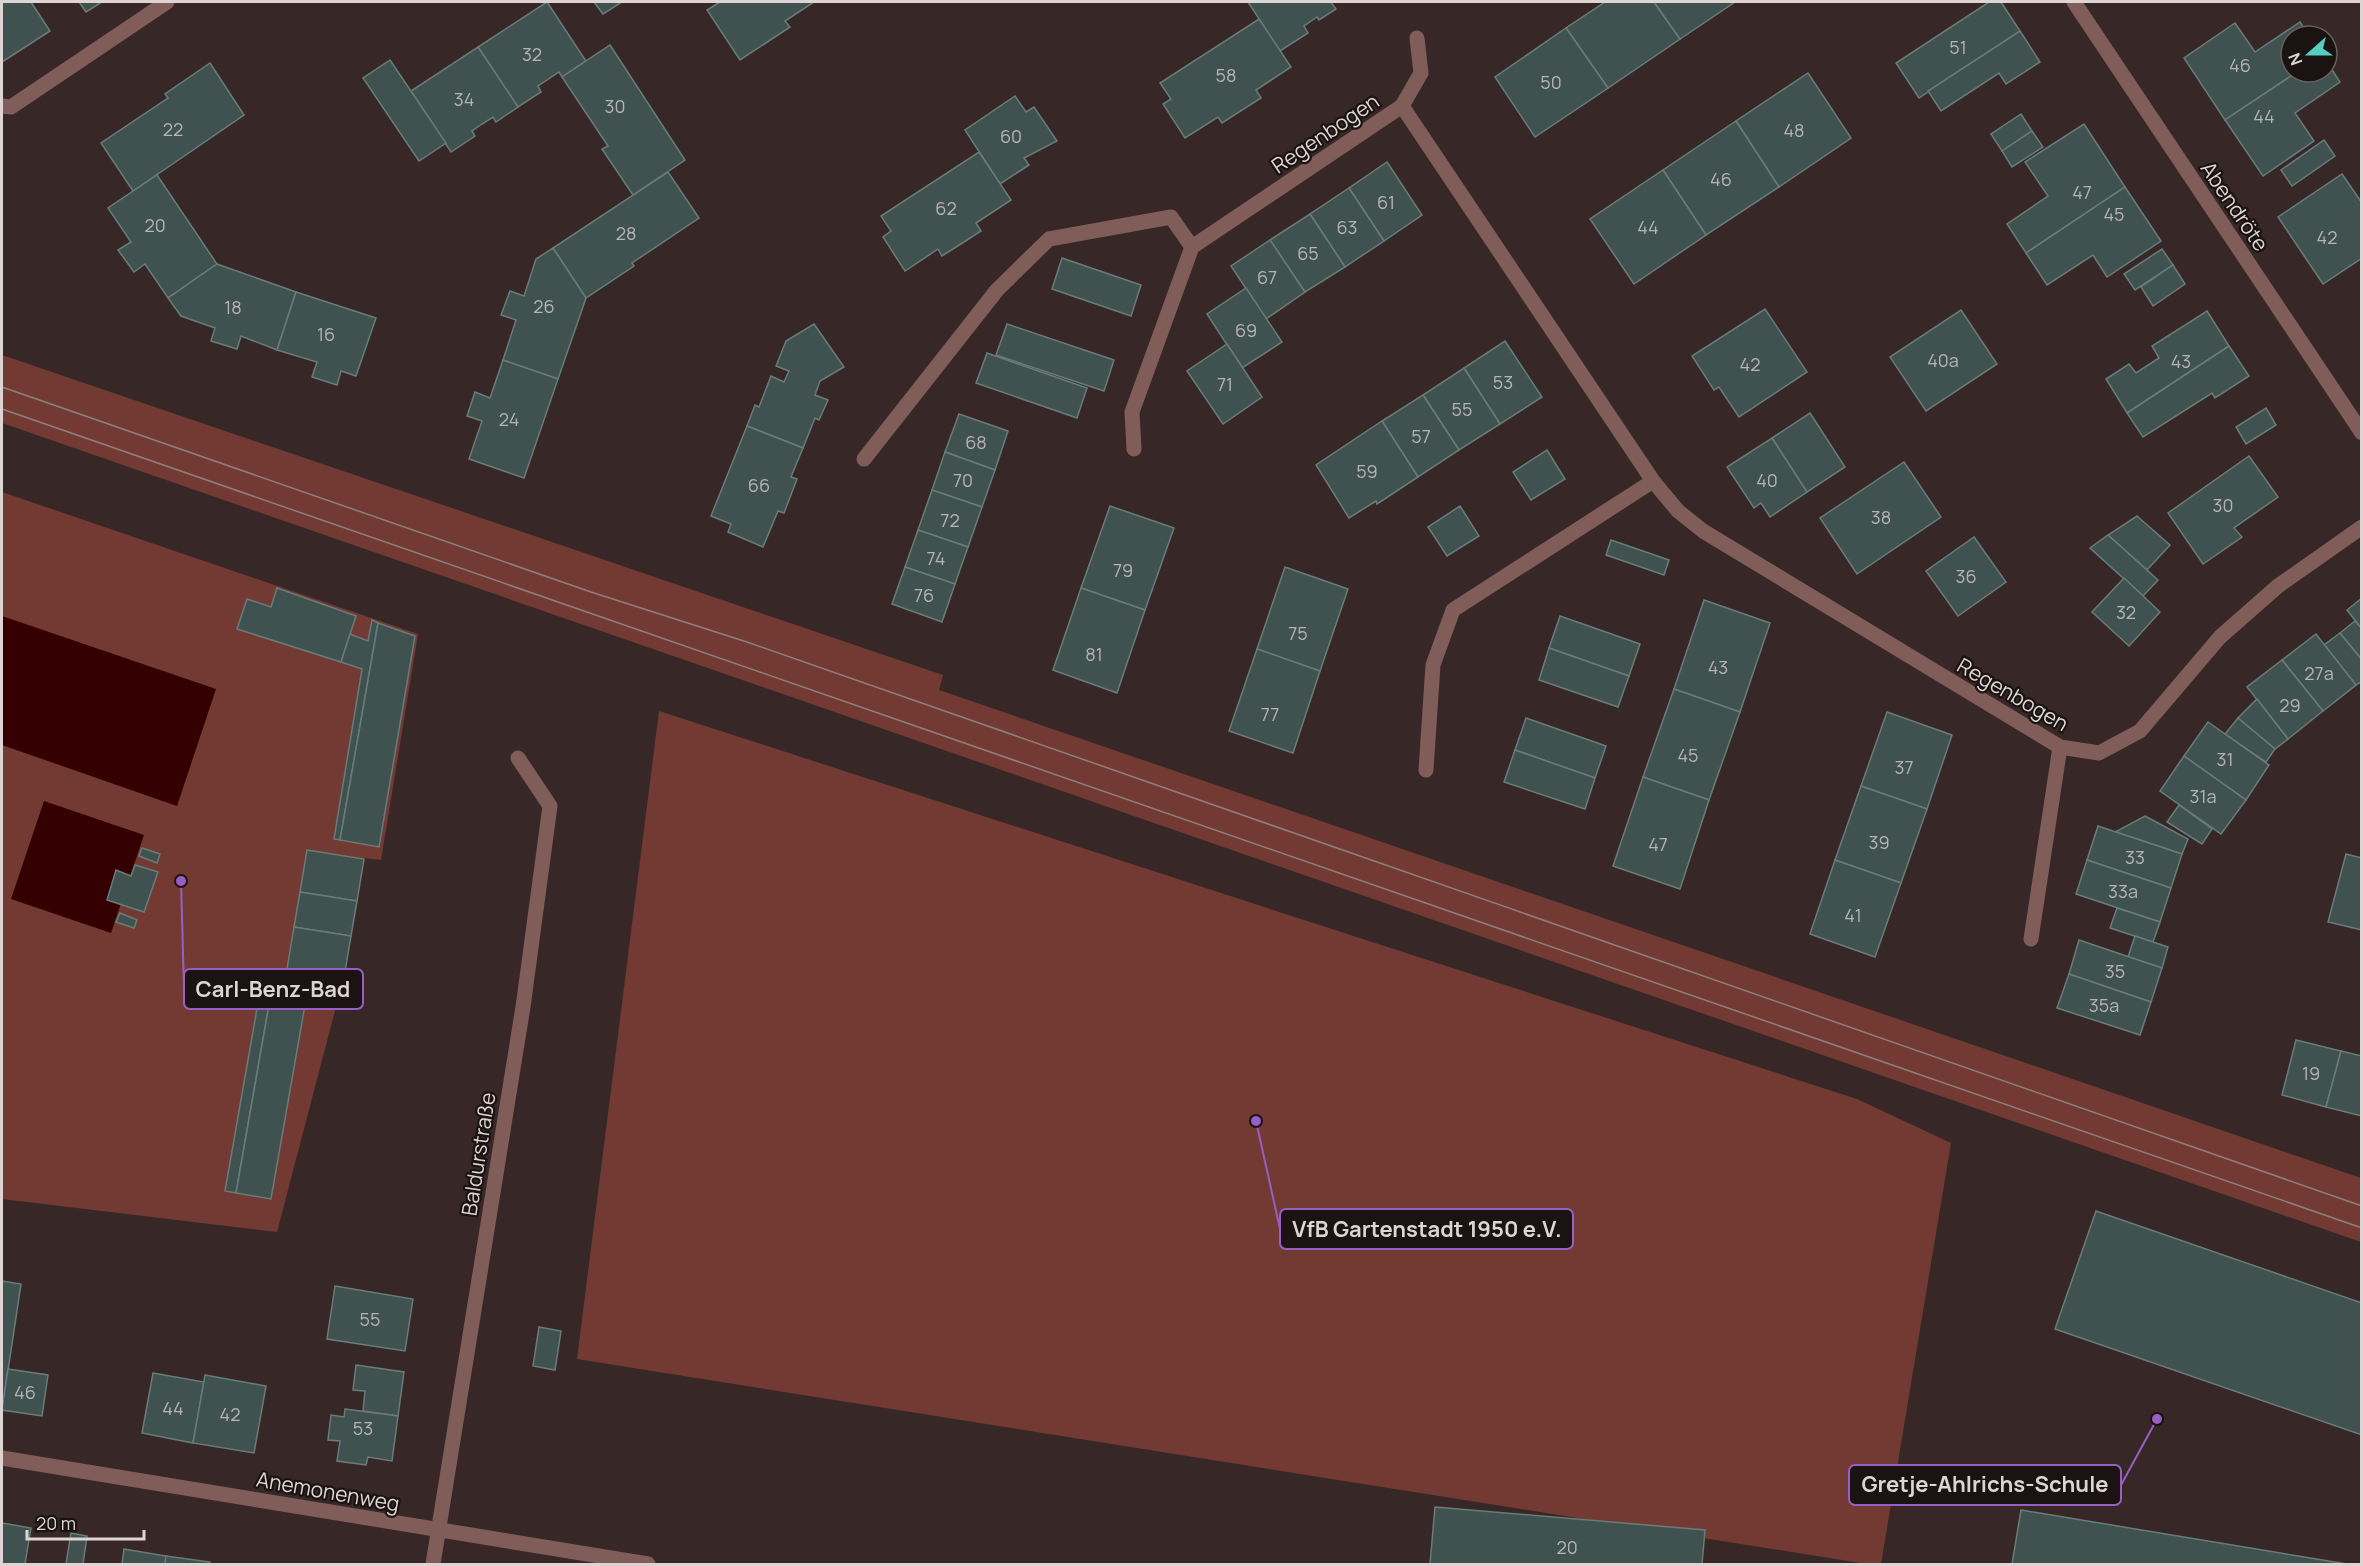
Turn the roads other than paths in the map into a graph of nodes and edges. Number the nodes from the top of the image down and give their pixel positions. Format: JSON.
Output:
{"nodes":[{"id":1,"x":167,"y":2,"type":"edge"},
{"id":2,"x":2074,"y":2,"type":"edge"},
{"id":3,"x":1417,"y":38,"type":"dead end"},
{"id":4,"x":2,"y":106,"type":"edge"},
{"id":5,"x":1402,"y":106,"type":"junction"},
{"id":6,"x":1192,"y":248,"type":"junction"},
{"id":7,"x":2361,"y":433,"type":"edge"},
{"id":8,"x":1134,"y":449,"type":"dead end"},
{"id":9,"x":864,"y":459,"type":"dead end"},
{"id":10,"x":1653,"y":481,"type":"junction"},
{"id":11,"x":2361,"y":527,"type":"edge"},
{"id":12,"x":2060,"y":747,"type":"junction"},
{"id":13,"x":518,"y":758,"type":"dead end"},
{"id":14,"x":1426,"y":770,"type":"dead end"},
{"id":15,"x":2031,"y":939,"type":"dead end"},
{"id":16,"x":2,"y":1458,"type":"edge"},
{"id":17,"x":439,"y":1531,"type":"junction"},
{"id":18,"x":433,"y":1564,"type":"edge"},
{"id":19,"x":648,"y":1564,"type":"edge"}],
"edges":[{"from":1,"to":4,"type":"street"},
{"from":2,"to":7,"type":"street","name":"Abendröte"},
{"from":3,"to":5,"type":"street"},
{"from":5,"to":6,"type":"street","name":"Regenbogen"},
{"from":5,"to":10,"type":"street","name":"Regenbogen"},
{"from":6,"to":8,"type":"street"},
{"from":6,"to":9,"type":"street"},
{"from":10,"to":12,"type":"street","name":"Regenbogen"},
{"from":10,"to":14,"type":"street"},
{"from":11,"to":12,"type":"street","name":"Regenbogen"},
{"from":12,"to":15,"type":"street"},
{"from":13,"to":17,"type":"street","name":"Baldurstraße"},
{"from":16,"to":17,"type":"street","name":"Anemonenweg"},
{"from":17,"to":18,"type":"street","name":"Baldurstraße"},
{"from":17,"to":19,"type":"street","name":"Anemonenweg"}]}
